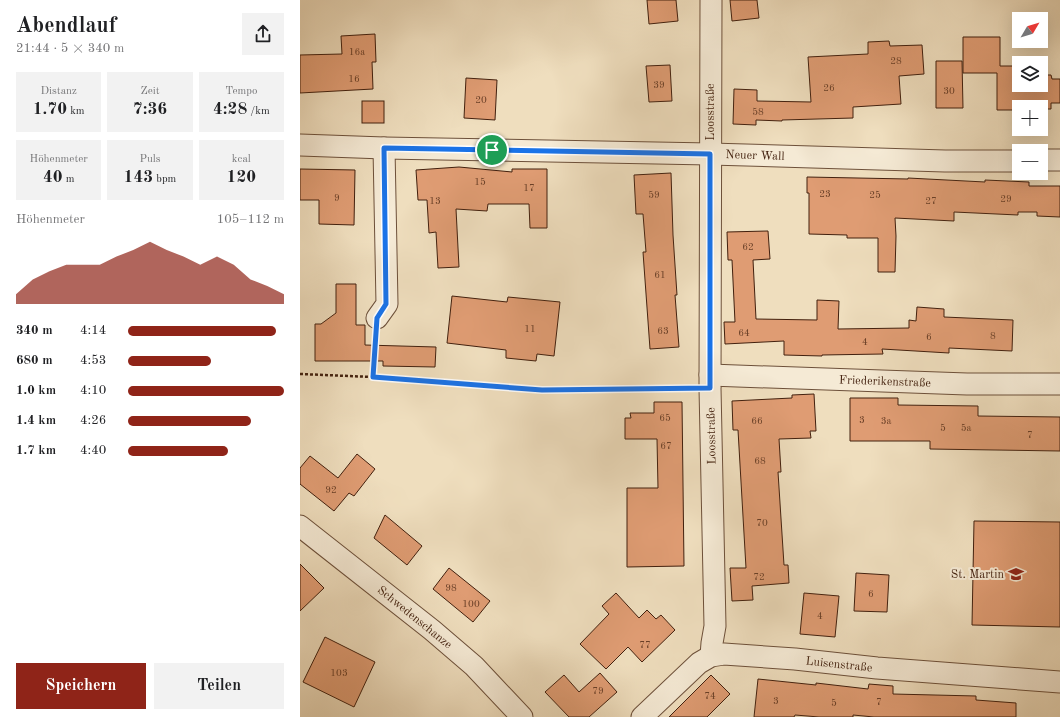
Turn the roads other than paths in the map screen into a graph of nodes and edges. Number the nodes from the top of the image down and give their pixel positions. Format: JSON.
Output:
{"nodes":[{"id":1,"x":711,"y":0,"type":"edge"},
{"id":2,"x":300,"y":144,"type":"edge"},
{"id":3,"x":384,"y":148,"type":"junction"},
{"id":4,"x":710,"y":154,"type":"junction"},
{"id":5,"x":1048,"y":160,"type":"edge"},
{"id":6,"x":1060,"y":160,"type":"edge"},
{"id":7,"x":1012,"y":161,"type":"edge"},
{"id":8,"x":377,"y":318,"type":"road end"},
{"id":9,"x":710,"y":381,"type":"junction"},
{"id":10,"x":1060,"y":384,"type":"edge"},
{"id":11,"x":300,"y":526,"type":"edge"},
{"id":12,"x":711,"y":656,"type":"junction"},
{"id":13,"x":1060,"y":682,"type":"edge"},
{"id":14,"x":522,"y":717,"type":"edge"},
{"id":15,"x":642,"y":717,"type":"edge"}],
"edges":[{"from":1,"to":4,"type":"street","name":"Loosstraße"},
{"from":2,"to":3,"type":"street","name":"Neuer Wall"},
{"from":3,"to":4,"type":"street","name":"Neuer Wall"},
{"from":3,"to":8,"type":"street"},
{"from":4,"to":7,"type":"street","name":"Neuer Wall"},
{"from":4,"to":9,"type":"street","name":"Loosstraße"},
{"from":5,"to":6,"type":"street"},
{"from":9,"to":10,"type":"street","name":"Friederikenstraße"},
{"from":9,"to":12,"type":"street","name":"Loosstraße"},
{"from":11,"to":14,"type":"street","name":"Schwedenschanze"},
{"from":12,"to":13,"type":"street","name":"Luisenstraße"},
{"from":12,"to":15,"type":"street","name":"Luisenstraße"}]}
